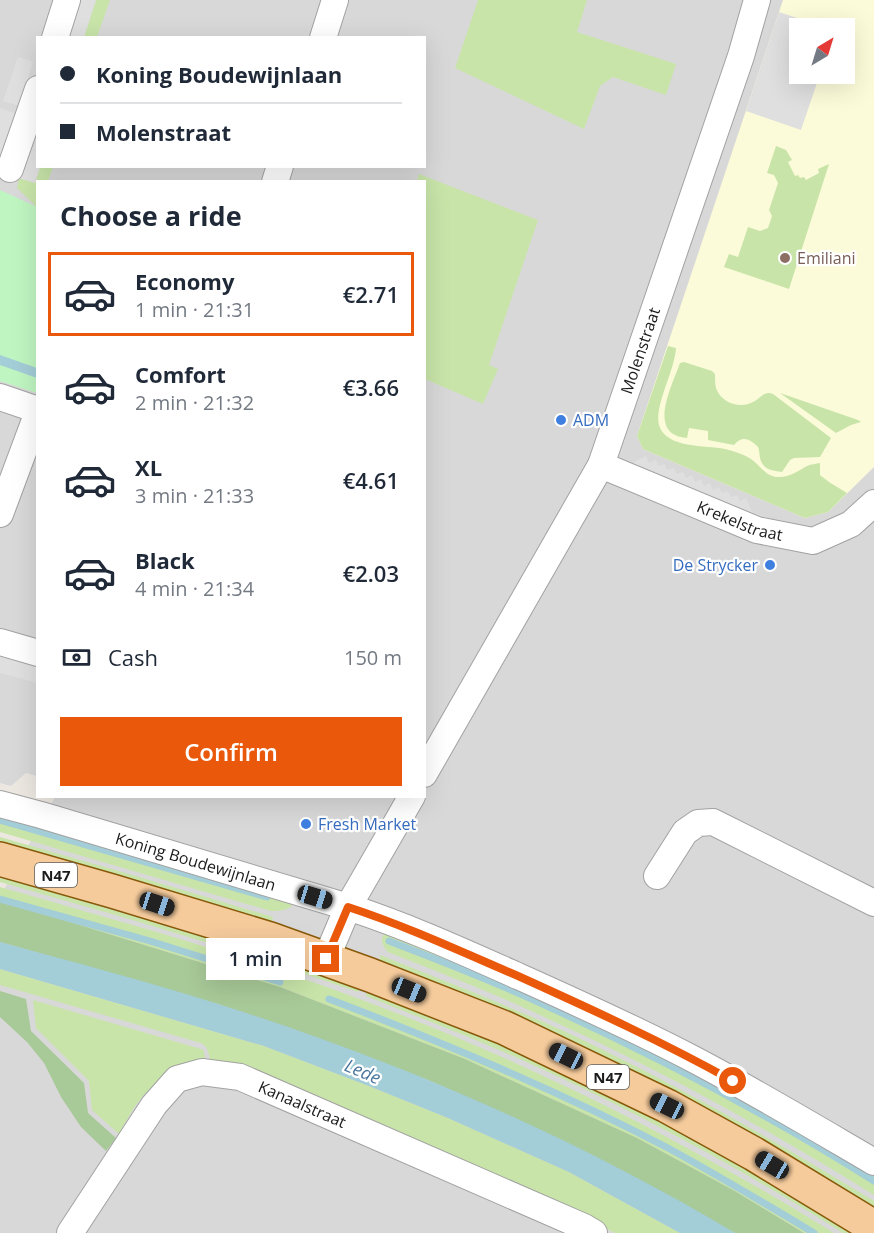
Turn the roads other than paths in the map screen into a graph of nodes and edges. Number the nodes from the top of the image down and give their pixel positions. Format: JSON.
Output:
{"nodes":[{"id":1,"x":67,"y":0,"type":"edge"},
{"id":2,"x":335,"y":0,"type":"edge"},
{"id":3,"x":757,"y":0,"type":"edge"},
{"id":4,"x":56,"y":36,"type":"edge"},
{"id":5,"x":324,"y":36,"type":"edge"},
{"id":6,"x":36,"y":95,"type":"edge"},
{"id":7,"x":10,"y":169,"type":"dead end"},
{"id":8,"x":0,"y":397,"type":"edge"},
{"id":9,"x":36,"y":410,"type":"edge"},
{"id":10,"x":36,"y":416,"type":"edge"},
{"id":11,"x":601,"y":465,"type":"junction"},
{"id":12,"x":874,"y":503,"type":"edge"},
{"id":13,"x":0,"y":514,"type":"edge"},
{"id":14,"x":0,"y":642,"type":"edge"},
{"id":15,"x":36,"y":652,"type":"edge"},
{"id":16,"x":426,"y":771,"type":"edge"},
{"id":17,"x":411,"y":798,"type":"edge"},
{"id":18,"x":0,"y":804,"type":"edge"},
{"id":19,"x":0,"y":859,"type":"edge"},
{"id":20,"x":657,"y":876,"type":"dead end"},
{"id":21,"x":874,"y":903,"type":"edge"},
{"id":22,"x":348,"y":907,"type":"junction"},
{"id":23,"x":326,"y":959,"type":"junction"},
{"id":24,"x":874,"y":1162,"type":"edge"},
{"id":25,"x":874,"y":1227,"type":"edge"},
{"id":26,"x":70,"y":1233,"type":"edge"},
{"id":27,"x":594,"y":1233,"type":"edge"}],
"edges":[{"from":1,"to":4,"type":"street"},
{"from":2,"to":5,"type":"street"},
{"from":3,"to":11,"type":"street","name":"Molenstraat"},
{"from":6,"to":7,"type":"street"},
{"from":8,"to":9,"type":"street"},
{"from":10,"to":13,"type":"street"},
{"from":11,"to":12,"type":"street","name":"Krekelstraat"},
{"from":11,"to":16,"type":"street","name":"Molenstraat"},
{"from":14,"to":15,"type":"street"},
{"from":17,"to":22,"type":"street"},
{"from":18,"to":22,"type":"street","name":"Koning Boudewijnlaan"},
{"from":19,"to":23,"type":"main road","number":"N47"},
{"from":20,"to":21,"type":"street"},
{"from":22,"to":23,"type":"street"},
{"from":22,"to":24,"type":"street","name":"Koning Boudewijnlaan"},
{"from":23,"to":25,"type":"main road","number":"N47"},
{"from":26,"to":27,"type":"street","name":"Kanaalstraat"}]}
